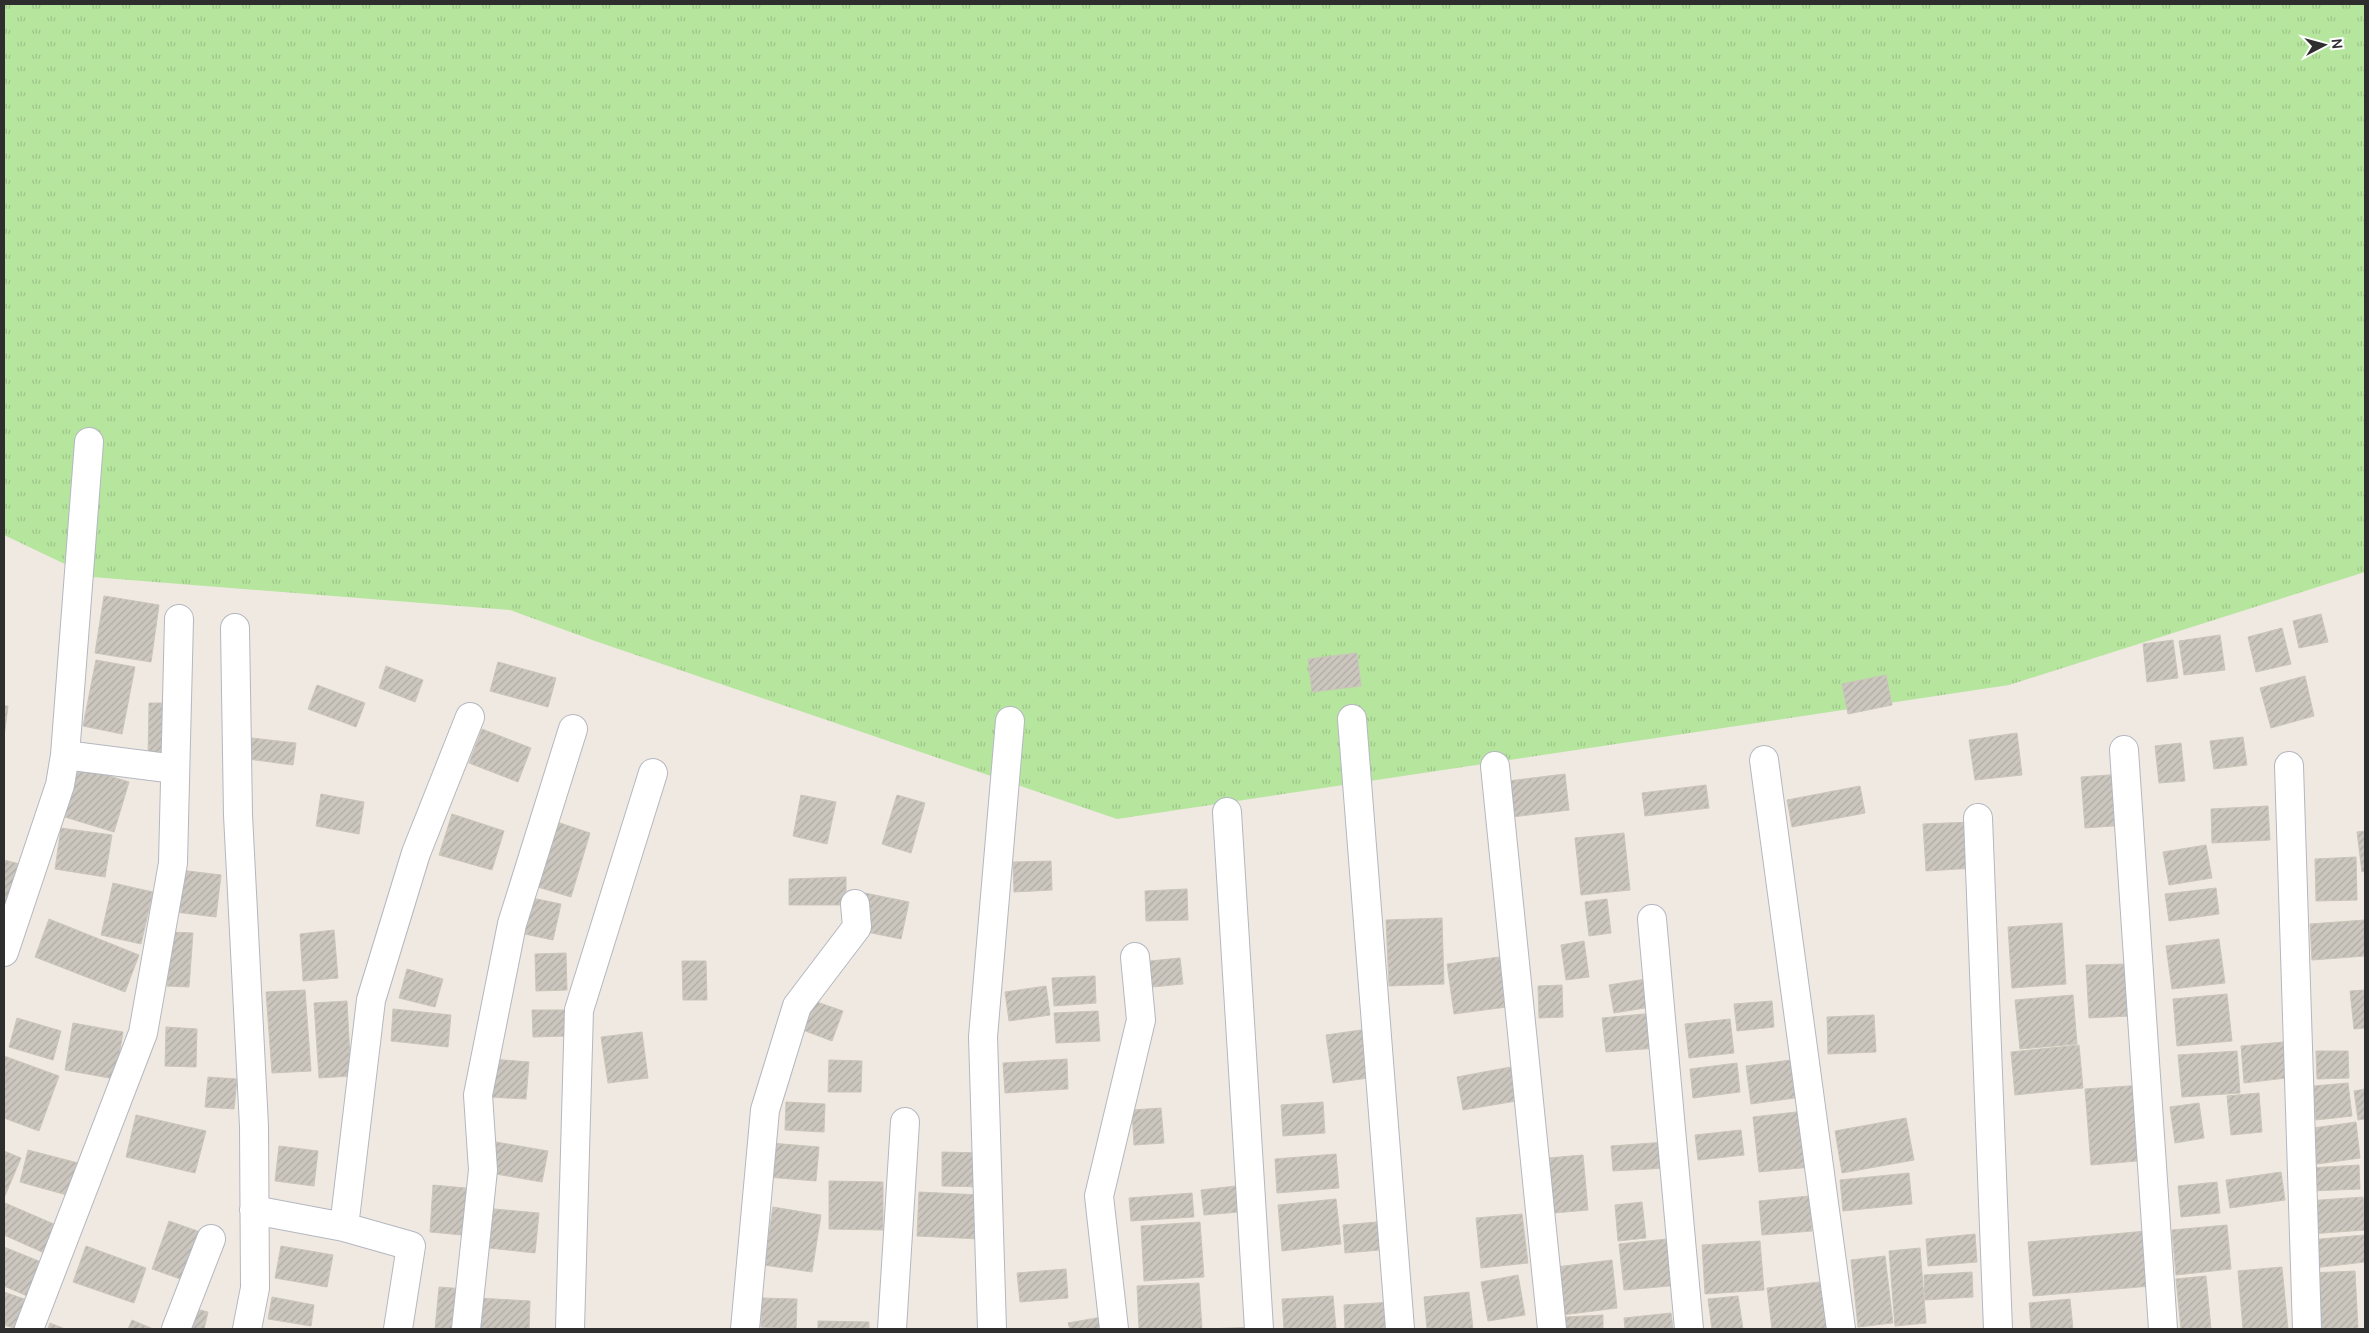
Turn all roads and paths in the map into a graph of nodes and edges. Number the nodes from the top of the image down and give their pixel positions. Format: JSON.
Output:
{"nodes":[{"id":1,"x":89,"y":442,"type":"dead end"},
{"id":2,"x":180,"y":619,"type":"dead end"},
{"id":3,"x":235,"y":628,"type":"dead end"},
{"id":4,"x":470,"y":717,"type":"dead end"},
{"id":5,"x":1352,"y":719,"type":"dead end"},
{"id":6,"x":1010,"y":721,"type":"dead end"},
{"id":7,"x":573,"y":729,"type":"dead end"},
{"id":8,"x":2124,"y":750,"type":"dead end"},
{"id":9,"x":65,"y":755,"type":"junction"},
{"id":10,"x":1764,"y":760,"type":"dead end"},
{"id":11,"x":1495,"y":766,"type":"dead end"},
{"id":12,"x":2289,"y":766,"type":"dead end"},
{"id":13,"x":176,"y":769,"type":"junction"},
{"id":14,"x":653,"y":772,"type":"dead end"},
{"id":15,"x":1227,"y":812,"type":"dead end"},
{"id":16,"x":1978,"y":818,"type":"dead end"},
{"id":17,"x":855,"y":904,"type":"dead end"},
{"id":18,"x":1652,"y":919,"type":"dead end"},
{"id":19,"x":4,"y":952,"type":"edge"},
{"id":20,"x":1135,"y":957,"type":"dead end"},
{"id":21,"x":905,"y":1122,"type":"dead end"},
{"id":22,"x":254,"y":1210,"type":"junction"},
{"id":23,"x":344,"y":1227,"type":"junction"},
{"id":24,"x":211,"y":1239,"type":"dead end"},
{"id":25,"x":30,"y":1329,"type":"edge"},
{"id":26,"x":176,"y":1329,"type":"edge"},
{"id":27,"x":247,"y":1329,"type":"edge"},
{"id":28,"x":398,"y":1329,"type":"edge"},
{"id":29,"x":466,"y":1329,"type":"edge"},
{"id":30,"x":570,"y":1329,"type":"edge"},
{"id":31,"x":746,"y":1329,"type":"edge"},
{"id":32,"x":892,"y":1329,"type":"edge"},
{"id":33,"x":992,"y":1329,"type":"edge"},
{"id":34,"x":1114,"y":1329,"type":"edge"},
{"id":35,"x":1258,"y":1329,"type":"edge"},
{"id":36,"x":1400,"y":1329,"type":"edge"},
{"id":37,"x":1552,"y":1329,"type":"edge"},
{"id":38,"x":1689,"y":1329,"type":"edge"},
{"id":39,"x":1840,"y":1329,"type":"edge"},
{"id":40,"x":1998,"y":1329,"type":"edge"},
{"id":41,"x":2163,"y":1329,"type":"edge"},
{"id":42,"x":2307,"y":1329,"type":"edge"}],
"edges":[{"from":1,"to":9,"type":"street"},
{"from":2,"to":13,"type":"street"},
{"from":3,"to":22,"type":"street"},
{"from":4,"to":23,"type":"street"},
{"from":5,"to":36,"type":"street"},
{"from":6,"to":33,"type":"street"},
{"from":7,"to":29,"type":"street"},
{"from":8,"to":41,"type":"street"},
{"from":9,"to":13,"type":"street"},
{"from":9,"to":19,"type":"street"},
{"from":10,"to":39,"type":"street"},
{"from":11,"to":37,"type":"street"},
{"from":12,"to":42,"type":"street"},
{"from":13,"to":25,"type":"street"},
{"from":14,"to":30,"type":"street"},
{"from":15,"to":35,"type":"street"},
{"from":16,"to":40,"type":"street"},
{"from":17,"to":31,"type":"street"},
{"from":18,"to":38,"type":"street"},
{"from":20,"to":34,"type":"street"},
{"from":21,"to":32,"type":"street"},
{"from":22,"to":23,"type":"street"},
{"from":22,"to":27,"type":"street"},
{"from":23,"to":28,"type":"street"},
{"from":24,"to":26,"type":"street"}]}
